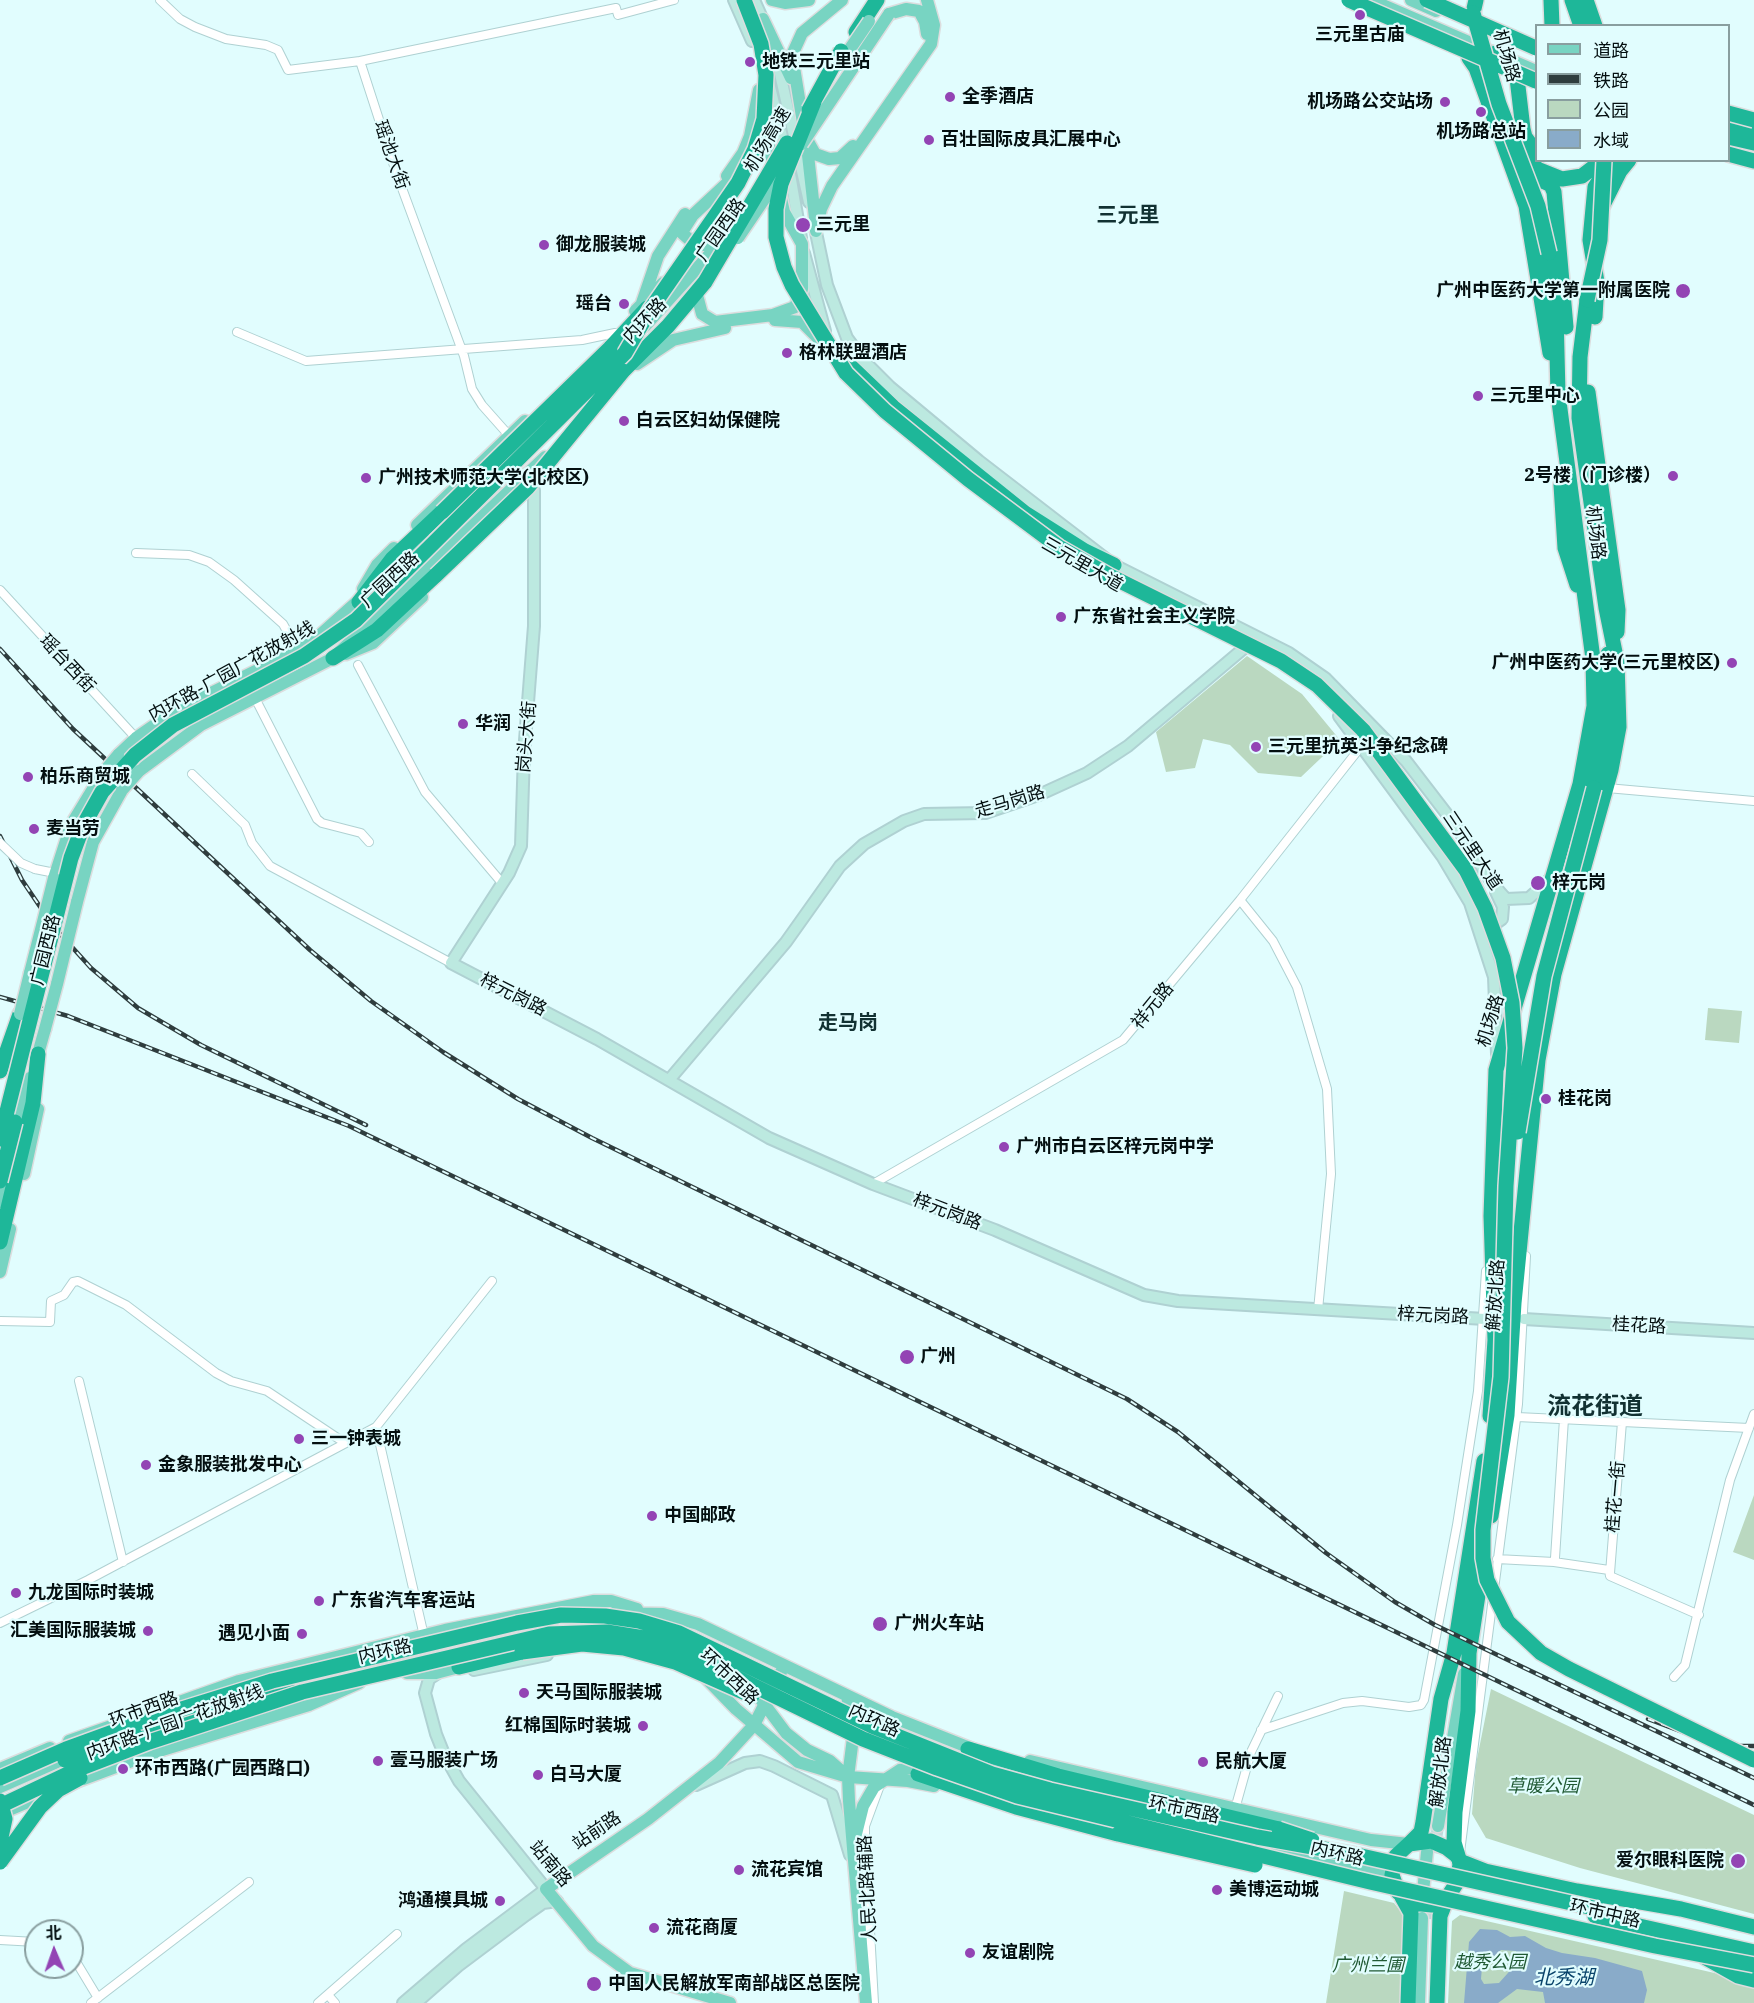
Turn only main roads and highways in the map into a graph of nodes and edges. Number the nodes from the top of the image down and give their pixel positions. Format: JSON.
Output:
{"nodes":[{"id":1,"x":744,"y":0,"type":"edge"},
{"id":2,"x":772,"y":0,"type":"edge"},
{"id":3,"x":809,"y":0,"type":"edge"},
{"id":4,"x":842,"y":0,"type":"edge"},
{"id":5,"x":900,"y":0,"type":"edge"},
{"id":6,"x":927,"y":0,"type":"edge"},
{"id":7,"x":1341,"y":0,"type":"edge"},
{"id":8,"x":1349,"y":0,"type":"edge"},
{"id":9,"x":1411,"y":0,"type":"edge"},
{"id":10,"x":1427,"y":0,"type":"edge"},
{"id":11,"x":1435,"y":0,"type":"edge"},
{"id":12,"x":1551,"y":0,"type":"edge"},
{"id":13,"x":1572,"y":0,"type":"edge"},
{"id":14,"x":1586,"y":0,"type":"edge"},
{"id":15,"x":1376,"y":2,"type":"edge"},
{"id":16,"x":880,"y":3,"type":"edge"},
{"id":17,"x":1470,"y":7,"type":"edge"},
{"id":18,"x":763,"y":19,"type":"road end"},
{"id":19,"x":1552,"y":24,"type":"edge"},
{"id":20,"x":1580,"y":24,"type":"edge"},
{"id":21,"x":1594,"y":24,"type":"edge"},
{"id":22,"x":1436,"y":28,"type":"junction"},
{"id":23,"x":1408,"y":30,"type":"junction"},
{"id":24,"x":1535,"y":47,"type":"edge"},
{"id":25,"x":1496,"y":53,"type":"junction"},
{"id":26,"x":1535,"y":54,"type":"edge"},
{"id":27,"x":760,"y":57,"type":"road end"},
{"id":28,"x":1469,"y":58,"type":"junction"},
{"id":29,"x":1535,"y":71,"type":"edge"},
{"id":30,"x":1535,"y":81,"type":"edge"},
{"id":31,"x":796,"y":90,"type":"junction"},
{"id":32,"x":814,"y":102,"type":"junction"},
{"id":33,"x":1730,"y":109,"type":"edge"},
{"id":34,"x":1754,"y":117,"type":"edge"},
{"id":35,"x":1505,"y":120,"type":"junction"},
{"id":36,"x":1730,"y":124,"type":"edge"},
{"id":37,"x":1754,"y":128,"type":"edge"},
{"id":38,"x":805,"y":136,"type":"junction"},
{"id":39,"x":1754,"y":143,"type":"edge"},
{"id":40,"x":1535,"y":150,"type":"edge"},
{"id":41,"x":1730,"y":150,"type":"edge"},
{"id":42,"x":1730,"y":155,"type":"edge"},
{"id":43,"x":1754,"y":156,"type":"edge"},
{"id":44,"x":1730,"y":159,"type":"edge"},
{"id":45,"x":1601,"y":162,"type":"edge"},
{"id":46,"x":1604,"y":162,"type":"edge"},
{"id":47,"x":1615,"y":162,"type":"edge"},
{"id":48,"x":1628,"y":162,"type":"edge"},
{"id":49,"x":1754,"y":162,"type":"edge"},
{"id":50,"x":1521,"y":190,"type":"junction"},
{"id":51,"x":1603,"y":205,"type":"junction"},
{"id":52,"x":718,"y":245,"type":"junction"},
{"id":53,"x":678,"y":272,"type":"junction"},
{"id":54,"x":695,"y":295,"type":"junction"},
{"id":55,"x":642,"y":304,"type":"junction"},
{"id":56,"x":803,"y":305,"type":"junction"},
{"id":57,"x":836,"y":365,"type":"road end"},
{"id":58,"x":629,"y":369,"type":"junction"},
{"id":59,"x":557,"y":390,"type":"junction"},
{"id":60,"x":1558,"y":394,"type":"junction"},
{"id":61,"x":588,"y":414,"type":"junction"},
{"id":62,"x":1579,"y":418,"type":"junction"},
{"id":63,"x":537,"y":434,"type":"junction"},
{"id":64,"x":1596,"y":496,"type":"junction"},
{"id":65,"x":521,"y":502,"type":"junction"},
{"id":66,"x":484,"y":515,"type":"junction"},
{"id":67,"x":1114,"y":565,"type":"road end"},
{"id":68,"x":359,"y":602,"type":"junction"},
{"id":69,"x":1606,"y":608,"type":"junction"},
{"id":70,"x":1615,"y":647,"type":"junction"},
{"id":71,"x":333,"y":658,"type":"junction"},
{"id":72,"x":180,"y":708,"type":"junction"},
{"id":73,"x":192,"y":731,"type":"junction"},
{"id":74,"x":1601,"y":788,"type":"junction"},
{"id":75,"x":1539,"y":932,"type":"junction"},
{"id":76,"x":1563,"y":941,"type":"junction"},
{"id":77,"x":20,"y":1014,"type":"junction"},
{"id":78,"x":38,"y":1053,"type":"junction"},
{"id":79,"x":1537,"y":1067,"type":"junction"},
{"id":80,"x":1497,"y":1070,"type":"junction"},
{"id":81,"x":0,"y":1071,"type":"edge"},
{"id":82,"x":0,"y":1111,"type":"edge"},
{"id":83,"x":0,"y":1139,"type":"edge"},
{"id":84,"x":0,"y":1181,"type":"edge"},
{"id":85,"x":0,"y":1202,"type":"edge"},
{"id":86,"x":0,"y":1242,"type":"edge"},
{"id":87,"x":1503,"y":1266,"type":"junction"},
{"id":88,"x":0,"y":1272,"type":"edge"},
{"id":89,"x":610,"y":1612,"type":"junction"},
{"id":90,"x":609,"y":1638,"type":"junction"},
{"id":91,"x":728,"y":1638,"type":"junction"},
{"id":92,"x":691,"y":1643,"type":"junction"},
{"id":93,"x":462,"y":1644,"type":"junction"},
{"id":94,"x":747,"y":1647,"type":"junction"},
{"id":95,"x":709,"y":1652,"type":"junction"},
{"id":96,"x":1462,"y":1653,"type":"junction"},
{"id":97,"x":784,"y":1665,"type":"junction"},
{"id":98,"x":459,"y":1667,"type":"joint"},
{"id":99,"x":736,"y":1670,"type":"junction"},
{"id":100,"x":401,"y":1671,"type":"junction"},
{"id":101,"x":357,"y":1677,"type":"junction"},
{"id":102,"x":847,"y":1696,"type":"junction"},
{"id":103,"x":766,"y":1707,"type":"junction"},
{"id":104,"x":892,"y":1717,"type":"junction"},
{"id":105,"x":754,"y":1725,"type":"junction"},
{"id":106,"x":101,"y":1728,"type":"junction"},
{"id":107,"x":178,"y":1731,"type":"junction"},
{"id":108,"x":863,"y":1738,"type":"junction"},
{"id":109,"x":106,"y":1742,"type":"junction"},
{"id":110,"x":182,"y":1744,"type":"junction"},
{"id":111,"x":968,"y":1749,"type":"junction"},
{"id":112,"x":94,"y":1758,"type":"junction"},
{"id":113,"x":1754,"y":1760,"type":"edge"},
{"id":114,"x":957,"y":1767,"type":"junction"},
{"id":115,"x":0,"y":1769,"type":"edge"},
{"id":116,"x":98,"y":1773,"type":"junction"},
{"id":117,"x":918,"y":1774,"type":"junction"},
{"id":118,"x":848,"y":1777,"type":"junction"},
{"id":119,"x":0,"y":1778,"type":"edge"},
{"id":120,"x":884,"y":1779,"type":"junction"},
{"id":121,"x":0,"y":1787,"type":"edge"},
{"id":122,"x":0,"y":1800,"type":"edge"},
{"id":123,"x":0,"y":1806,"type":"edge"},
{"id":124,"x":0,"y":1814,"type":"edge"},
{"id":125,"x":1434,"y":1826,"type":"tunnel mouth"},
{"id":126,"x":1323,"y":1829,"type":"junction"},
{"id":127,"x":1351,"y":1836,"type":"junction"},
{"id":128,"x":1291,"y":1837,"type":"junction"},
{"id":129,"x":1235,"y":1839,"type":"junction"},
{"id":130,"x":1255,"y":1840,"type":"junction"},
{"id":131,"x":0,"y":1842,"type":"edge"},
{"id":132,"x":1409,"y":1844,"type":"junction"},
{"id":133,"x":853,"y":1846,"type":"junction"},
{"id":134,"x":1270,"y":1848,"type":"junction"},
{"id":135,"x":1288,"y":1852,"type":"junction"},
{"id":136,"x":1430,"y":1852,"type":"tunnel mouth"},
{"id":137,"x":1231,"y":1853,"type":"junction"},
{"id":138,"x":1249,"y":1857,"type":"junction"},
{"id":139,"x":1361,"y":1859,"type":"junction"},
{"id":140,"x":1459,"y":1859,"type":"junction"},
{"id":141,"x":1266,"y":1861,"type":"junction"},
{"id":142,"x":0,"y":1862,"type":"edge"},
{"id":143,"x":1285,"y":1866,"type":"junction"},
{"id":144,"x":1392,"y":1875,"type":"junction"},
{"id":145,"x":1370,"y":1882,"type":"junction"},
{"id":146,"x":546,"y":1889,"type":"joint"},
{"id":147,"x":1427,"y":1892,"type":"tunnel mouth"},
{"id":148,"x":1577,"y":1892,"type":"junction"},
{"id":149,"x":1402,"y":1897,"type":"junction"},
{"id":150,"x":1447,"y":1898,"type":"junction"},
{"id":151,"x":1596,"y":1912,"type":"junction"},
{"id":152,"x":1754,"y":1927,"type":"edge"},
{"id":153,"x":1754,"y":1936,"type":"edge"},
{"id":154,"x":1754,"y":1944,"type":"edge"},
{"id":155,"x":1655,"y":1946,"type":"junction"},
{"id":156,"x":1754,"y":1952,"type":"edge"},
{"id":157,"x":1706,"y":1958,"type":"junction"},
{"id":158,"x":1754,"y":1965,"type":"edge"},
{"id":159,"x":1754,"y":1972,"type":"edge"},
{"id":160,"x":1754,"y":1980,"type":"edge"},
{"id":161,"x":730,"y":2003,"type":"edge"},
{"id":162,"x":866,"y":2003,"type":"edge"},
{"id":163,"x":1408,"y":2003,"type":"edge"},
{"id":164,"x":1419,"y":2003,"type":"edge"},
{"id":165,"x":1427,"y":2003,"type":"edge"},
{"id":166,"x":1437,"y":2003,"type":"edge"}],
"edges":[{"from":1,"to":53,"type":"highway","bridge":true},
{"from":2,"to":3,"type":"main road"},
{"from":4,"to":31,"type":"main road"},
{"from":5,"to":16,"type":"main road","name":"广园西路"},
{"from":6,"to":38,"type":"main road"},
{"from":7,"to":23,"type":"main road"},
{"from":8,"to":30,"type":"highway","bridge":true},
{"from":9,"to":26,"type":"main road"},
{"from":10,"to":17,"type":"highway","bridge":true},
{"from":11,"to":17,"type":"highway","bridge":true},
{"from":12,"to":19,"type":"highway"},
{"from":13,"to":20,"type":"highway"},
{"from":14,"to":21,"type":"highway"},
{"from":15,"to":22,"type":"main road"},
{"from":15,"to":23,"type":"main road"},
{"from":16,"to":32,"type":"highway","name":"机场高速","bridge":true},
{"from":16,"to":38,"type":"main road"},
{"from":16,"to":52,"type":"main road","name":"广园西路","bridge":true},
{"from":16,"to":54,"type":"main road","name":"广园西路","bridge":true},
{"from":17,"to":24,"type":"highway","bridge":true},
{"from":17,"to":35,"type":"highway","name":"机场路","bridge":true},
{"from":18,"to":31,"type":"main road"},
{"from":22,"to":23,"type":"main road"},
{"from":22,"to":25,"type":"main road"},
{"from":22,"to":28,"type":"main road"},
{"from":23,"to":28,"type":"main road"},
{"from":25,"to":29,"type":"main road"},
{"from":25,"to":40,"type":"highway"},
{"from":27,"to":55,"type":"main road"},
{"from":28,"to":50,"type":"highway"},
{"from":31,"to":38,"type":"main road"},
{"from":32,"to":54,"type":"highway","name":"机场高速","bridge":true},
{"from":32,"to":56,"type":"highway","bridge":true},
{"from":33,"to":34,"type":"main road"},
{"from":34,"to":36,"type":"highway","bridge":true},
{"from":35,"to":45,"type":"highway","bridge":true},
{"from":35,"to":60,"type":"highway","name":"机场路","bridge":true},
{"from":36,"to":37,"type":"highway"},
{"from":36,"to":39,"type":"highway"},
{"from":41,"to":43,"type":"highway"},
{"from":42,"to":49,"type":"highway"},
{"from":44,"to":49,"type":"highway"},
{"from":46,"to":51,"type":"highway","name":"机场路","bridge":true},
{"from":47,"to":64,"type":"highway"},
{"from":48,"to":51,"type":"highway"},
{"from":50,"to":60,"type":"highway"},
{"from":50,"to":62,"type":"highway"},
{"from":51,"to":62,"type":"highway","name":"机场路","bridge":true},
{"from":52,"to":54,"type":"main road"},
{"from":52,"to":55,"type":"main road"},
{"from":52,"to":63,"type":"main road","name":"广园西路"},
{"from":53,"to":68,"type":"highway","bridge":true},
{"from":53,"to":83,"type":"highway","name":"内环路-广园广花放射线","bridge":true},
{"from":54,"to":58,"type":"highway","name":"内环路"},
{"from":55,"to":59,"type":"main road"},
{"from":56,"to":67,"type":"highway","bridge":true},
{"from":56,"to":87,"type":"highway","bridge":true},
{"from":57,"to":58,"type":"main road","name":"广园西路"},
{"from":58,"to":61,"type":"main road","name":"广园西路"},
{"from":58,"to":71,"type":"highway","bridge":true},
{"from":58,"to":84,"type":"highway","name":"内环路-广园广花放射线","bridge":true},
{"from":59,"to":63,"type":"main road"},
{"from":59,"to":68,"type":"main road"},
{"from":60,"to":75,"type":"highway","name":"机场路"},
{"from":61,"to":65,"type":"main road"},
{"from":61,"to":66,"type":"main road","name":"广园西路"},
{"from":62,"to":64,"type":"highway","name":"机场路"},
{"from":63,"to":68,"type":"main road","name":"广园西路"},
{"from":64,"to":69,"type":"highway","name":"机场路"},
{"from":64,"to":70,"type":"highway"},
{"from":65,"to":66,"type":"main road"},
{"from":65,"to":71,"type":"main road"},
{"from":66,"to":71,"type":"main road","name":"广园西路"},
{"from":68,"to":72,"type":"main road","name":"广园西路"},
{"from":69,"to":70,"type":"highway","name":"机场路"},
{"from":69,"to":74,"type":"highway"},
{"from":70,"to":74,"type":"highway","name":"机场路"},
{"from":71,"to":73,"type":"main road","name":"广园西路"},
{"from":72,"to":73,"type":"main road"},
{"from":72,"to":77,"type":"main road","name":"广园西路","bridge":true},
{"from":73,"to":78,"type":"main road","name":"广园西路","bridge":true},
{"from":74,"to":76,"type":"highway","name":"机场路"},
{"from":74,"to":87,"type":"highway","bridge":true},
{"from":75,"to":76,"type":"highway"},
{"from":75,"to":80,"type":"highway","name":"机场路"},
{"from":76,"to":79,"type":"highway","name":"解放北路"},
{"from":77,"to":81,"type":"highway"},
{"from":77,"to":82,"type":"main road","name":"广园西路"},
{"from":78,"to":85,"type":"main road","name":"广园西路"},
{"from":78,"to":86,"type":"highway"},
{"from":78,"to":88,"type":"main road"},
{"from":79,"to":80,"type":"highway"},
{"from":79,"to":96,"type":"highway","name":"解放北路"},
{"from":80,"to":96,"type":"highway","name":"解放北路"},
{"from":87,"to":113,"type":"highway","bridge":true},
{"from":89,"to":90,"type":"main road"},
{"from":89,"to":91,"type":"main road","name":"环市西路"},
{"from":89,"to":92,"type":"main road"},
{"from":89,"to":93,"type":"main road","name":"环市西路"},
{"from":89,"to":106,"type":"main road"},
{"from":90,"to":100,"type":"main road","name":"环市西路"},
{"from":90,"to":105,"type":"main road","name":"环市西路"},
{"from":91,"to":92,"type":"main road"},
{"from":91,"to":94,"type":"main road","name":"环市西路"},
{"from":92,"to":95,"type":"main road"},
{"from":93,"to":101,"type":"highway"},
{"from":93,"to":109,"type":"main road","name":"环市西路"},
{"from":94,"to":95,"type":"main road"},
{"from":94,"to":97,"type":"main road","name":"环市西路"},
{"from":94,"to":99,"type":"main road"},
{"from":95,"to":99,"type":"main road"},
{"from":96,"to":125,"type":"main road","name":"解放北路"},
{"from":96,"to":132,"type":"highway","name":"解放北路"},
{"from":96,"to":140,"type":"highway","name":"解放北路"},
{"from":97,"to":102,"type":"main road","name":"环市西路"},
{"from":97,"to":103,"type":"main road","name":"站前路"},
{"from":98,"to":100,"type":"main road"},
{"from":98,"to":108,"type":"highway","bridge":true},
{"from":99,"to":103,"type":"main road"},
{"from":100,"to":101,"type":"main road","name":"环市西路"},
{"from":100,"to":108,"type":"highway","name":"内环路","bridge":true},
{"from":100,"to":123,"type":"highway","name":"内环路","bridge":true},
{"from":100,"to":142,"type":"highway","name":"内环路-广园广花放射线","bridge":true},
{"from":101,"to":107,"type":"main road","name":"环市西路"},
{"from":101,"to":110,"type":"main road"},
{"from":101,"to":121,"type":"highway","bridge":true},
{"from":102,"to":104,"type":"main road","name":"环市西路"},
{"from":102,"to":118,"type":"main road"},
{"from":103,"to":105,"type":"main road","name":"站前路"},
{"from":103,"to":118,"type":"main road"},
{"from":104,"to":111,"type":"main road","name":"环市西路"},
{"from":104,"to":114,"type":"main road"},
{"from":105,"to":118,"type":"main road","name":"环市西路"},
{"from":105,"to":146,"type":"main road","name":"站前路"},
{"from":106,"to":109,"type":"main road"},
{"from":106,"to":115,"type":"main road"},
{"from":107,"to":110,"type":"main road"},
{"from":107,"to":112,"type":"main road","name":"环市西路"},
{"from":108,"to":145,"type":"highway","name":"内环路","bridge":true},
{"from":109,"to":121,"type":"main road","name":"环市西路"},
{"from":110,"to":116,"type":"main road"},
{"from":111,"to":126,"type":"main road","name":"环市西路"},
{"from":111,"to":128,"type":"main road"},
{"from":111,"to":139,"type":"highway","bridge":true},
{"from":112,"to":116,"type":"main road"},
{"from":112,"to":122,"type":"main road","name":"环市西路"},
{"from":114,"to":117,"type":"main road"},
{"from":114,"to":120,"type":"main road","name":"环市西路"},
{"from":114,"to":129,"type":"main road","name":"环市西路"},
{"from":116,"to":124,"type":"main road"},
{"from":117,"to":120,"type":"main road"},
{"from":117,"to":137,"type":"main road"},
{"from":117,"to":145,"type":"highway","bridge":true},
{"from":118,"to":120,"type":"main road","name":"环市西路"},
{"from":118,"to":133,"type":"main road"},
{"from":119,"to":130,"type":"highway","name":"内环路","bridge":true},
{"from":120,"to":133,"type":"main road"},
{"from":120,"to":137,"type":"main road"},
{"from":122,"to":131,"type":"highway","bridge":true},
{"from":126,"to":127,"type":"main road","name":"环市西路"},
{"from":126,"to":128,"type":"main road"},
{"from":127,"to":132,"type":"main road","name":"环市西路"},
{"from":127,"to":139,"type":"main road"},
{"from":128,"to":139,"type":"main road"},
{"from":129,"to":130,"type":"main road","name":"环市西路"},
{"from":129,"to":137,"type":"main road"},
{"from":130,"to":134,"type":"main road","name":"环市西路"},
{"from":130,"to":138,"type":"main road"},
{"from":130,"to":139,"type":"highway","name":"内环路","bridge":true},
{"from":130,"to":151,"type":"highway","bridge":true},
{"from":132,"to":139,"type":"main road"},
{"from":132,"to":140,"type":"highway"},
{"from":132,"to":144,"type":"highway"},
{"from":133,"to":162,"type":"main road"},
{"from":134,"to":135,"type":"main road","name":"环市西路"},
{"from":134,"to":141,"type":"main road"},
{"from":135,"to":139,"type":"main road","name":"环市西路"},
{"from":135,"to":143,"type":"main road"},
{"from":136,"to":147,"type":"main road"},
{"from":137,"to":138,"type":"main road"},
{"from":138,"to":141,"type":"main road"},
{"from":139,"to":144,"type":"main road","name":"环市西路"},
{"from":139,"to":151,"type":"highway","name":"内环路","bridge":true},
{"from":140,"to":148,"type":"highway","name":"环市中路"},
{"from":140,"to":150,"type":"highway"},
{"from":141,"to":143,"type":"main road"},
{"from":143,"to":149,"type":"main road"},
{"from":144,"to":149,"type":"highway"},
{"from":145,"to":155,"type":"highway","name":"内环路","bridge":true},
{"from":146,"to":161,"type":"main road","name":"站南路"},
{"from":148,"to":152,"type":"highway","name":"环市中路"},
{"from":148,"to":153,"type":"highway"},
{"from":149,"to":150,"type":"highway"},
{"from":149,"to":163,"type":"highway"},
{"from":150,"to":157,"type":"highway","name":"环市中路"},
{"from":150,"to":166,"type":"highway"},
{"from":151,"to":154,"type":"highway","name":"内环路"},
{"from":151,"to":156,"type":"highway"},
{"from":155,"to":158,"type":"highway","name":"内环路","bridge":true},
{"from":155,"to":159,"type":"highway","bridge":true},
{"from":157,"to":159,"type":"highway","name":"环市中路"},
{"from":157,"to":160,"type":"highway"},
{"from":164,"to":165,"type":"main road"}]}
